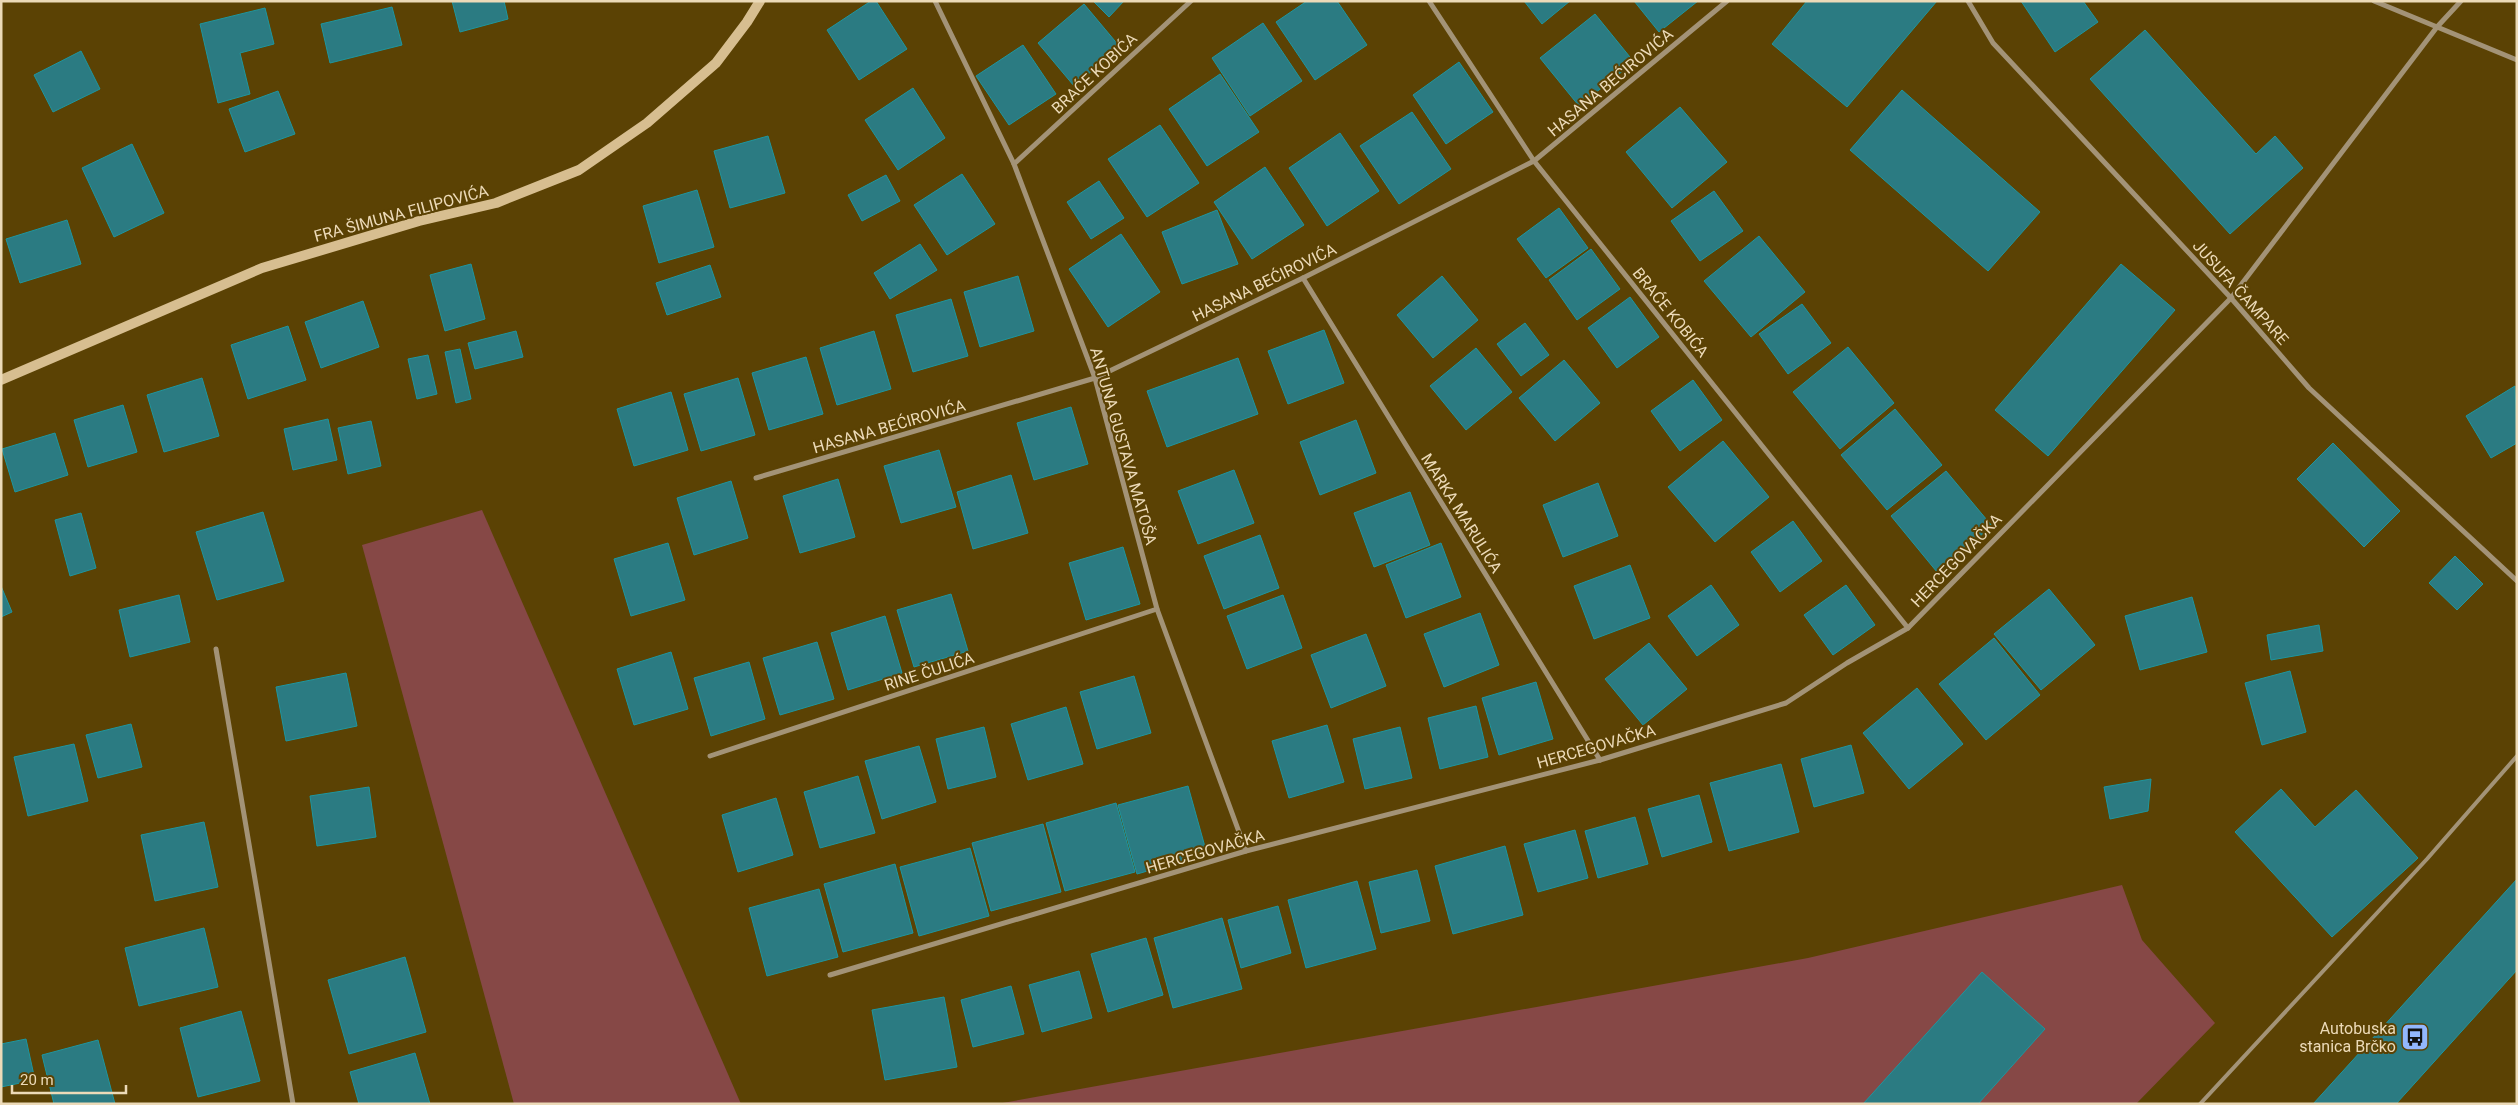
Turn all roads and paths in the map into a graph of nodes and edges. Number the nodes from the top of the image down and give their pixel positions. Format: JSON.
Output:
{"nodes":[{"id":1,"x":760,"y":1,"type":"edge"},
{"id":2,"x":936,"y":1,"type":"edge"},
{"id":3,"x":1191,"y":1,"type":"edge"},
{"id":4,"x":1429,"y":1,"type":"edge"},
{"id":5,"x":1727,"y":1,"type":"edge"},
{"id":6,"x":1968,"y":1,"type":"edge"},
{"id":7,"x":2374,"y":1,"type":"edge"},
{"id":8,"x":2461,"y":1,"type":"edge"},
{"id":9,"x":2437,"y":27,"type":"junction"},
{"id":10,"x":2517,"y":60,"type":"edge"},
{"id":11,"x":1534,"y":160,"type":"junction"},
{"id":12,"x":1014,"y":164,"type":"junction"},
{"id":13,"x":1302,"y":278,"type":"junction"},
{"id":14,"x":2231,"y":298,"type":"junction"},
{"id":15,"x":1095,"y":378,"type":"junction"},
{"id":16,"x":1,"y":380,"type":"edge"},
{"id":17,"x":756,"y":478,"type":"dead end"},
{"id":18,"x":2517,"y":581,"type":"edge"},
{"id":19,"x":1157,"y":609,"type":"junction"},
{"id":20,"x":1908,"y":628,"type":"junction"},
{"id":21,"x":216,"y":648,"type":"dead end"},
{"id":22,"x":710,"y":756,"type":"dead end"},
{"id":23,"x":2517,"y":756,"type":"edge"},
{"id":24,"x":1600,"y":760,"type":"junction"},
{"id":25,"x":1246,"y":851,"type":"junction"},
{"id":26,"x":830,"y":975,"type":"dead end"},
{"id":27,"x":293,"y":1104,"type":"edge"},
{"id":28,"x":2200,"y":1104,"type":"edge"}],
"edges":[{"from":1,"to":16,"type":"main road","name":"FRA ŠIMUNA FILIPOVIĆA"},
{"from":2,"to":12,"type":"street","name":"ANTUNA GUSTAVA MATOŠA"},
{"from":3,"to":12,"type":"street","name":"BRAĆE KOBIĆA"},
{"from":4,"to":11,"type":"street","name":"BRAĆE KOBIĆA"},
{"from":5,"to":11,"type":"street","name":"HASANA BEĆIROVIĆA"},
{"from":6,"to":14,"type":"street","name":"JUSUFA ČAMPARE"},
{"from":7,"to":9,"type":"street"},
{"from":8,"to":9,"type":"street","name":"HERCEGOVAČKA"},
{"from":9,"to":10,"type":"street"},
{"from":9,"to":14,"type":"street","name":"HERCEGOVAČKA"},
{"from":11,"to":13,"type":"street","name":"HASANA BEĆIROVIĆA"},
{"from":11,"to":20,"type":"street","name":"BRAĆE KOBIĆA"},
{"from":12,"to":15,"type":"street","name":"ANTUNA GUSTAVA MATOŠA"},
{"from":13,"to":15,"type":"street","name":"HASANA BEĆIROVIĆA"},
{"from":13,"to":24,"type":"street","name":"MARKA MARULIĆA"},
{"from":14,"to":18,"type":"street","name":"JUSUFA ČAMPARE"},
{"from":14,"to":20,"type":"street","name":"HERCEGOVAČKA"},
{"from":15,"to":17,"type":"street","name":"HASANA BEĆIROVIĆA"},
{"from":15,"to":19,"type":"street","name":"ANTUNA GUSTAVA MATOŠA"},
{"from":19,"to":22,"type":"street","name":"RINE ČULIĆA"},
{"from":19,"to":25,"type":"street","name":"ANTUNA GUSTAVA MATOŠA"},
{"from":20,"to":24,"type":"street","name":"HERCEGOVAČKA"},
{"from":21,"to":27,"type":"street"},
{"from":23,"to":28,"type":"lane"},
{"from":24,"to":25,"type":"street","name":"HERCEGOVAČKA"},
{"from":25,"to":26,"type":"street","name":"HERCEGOVAČKA"}]}
